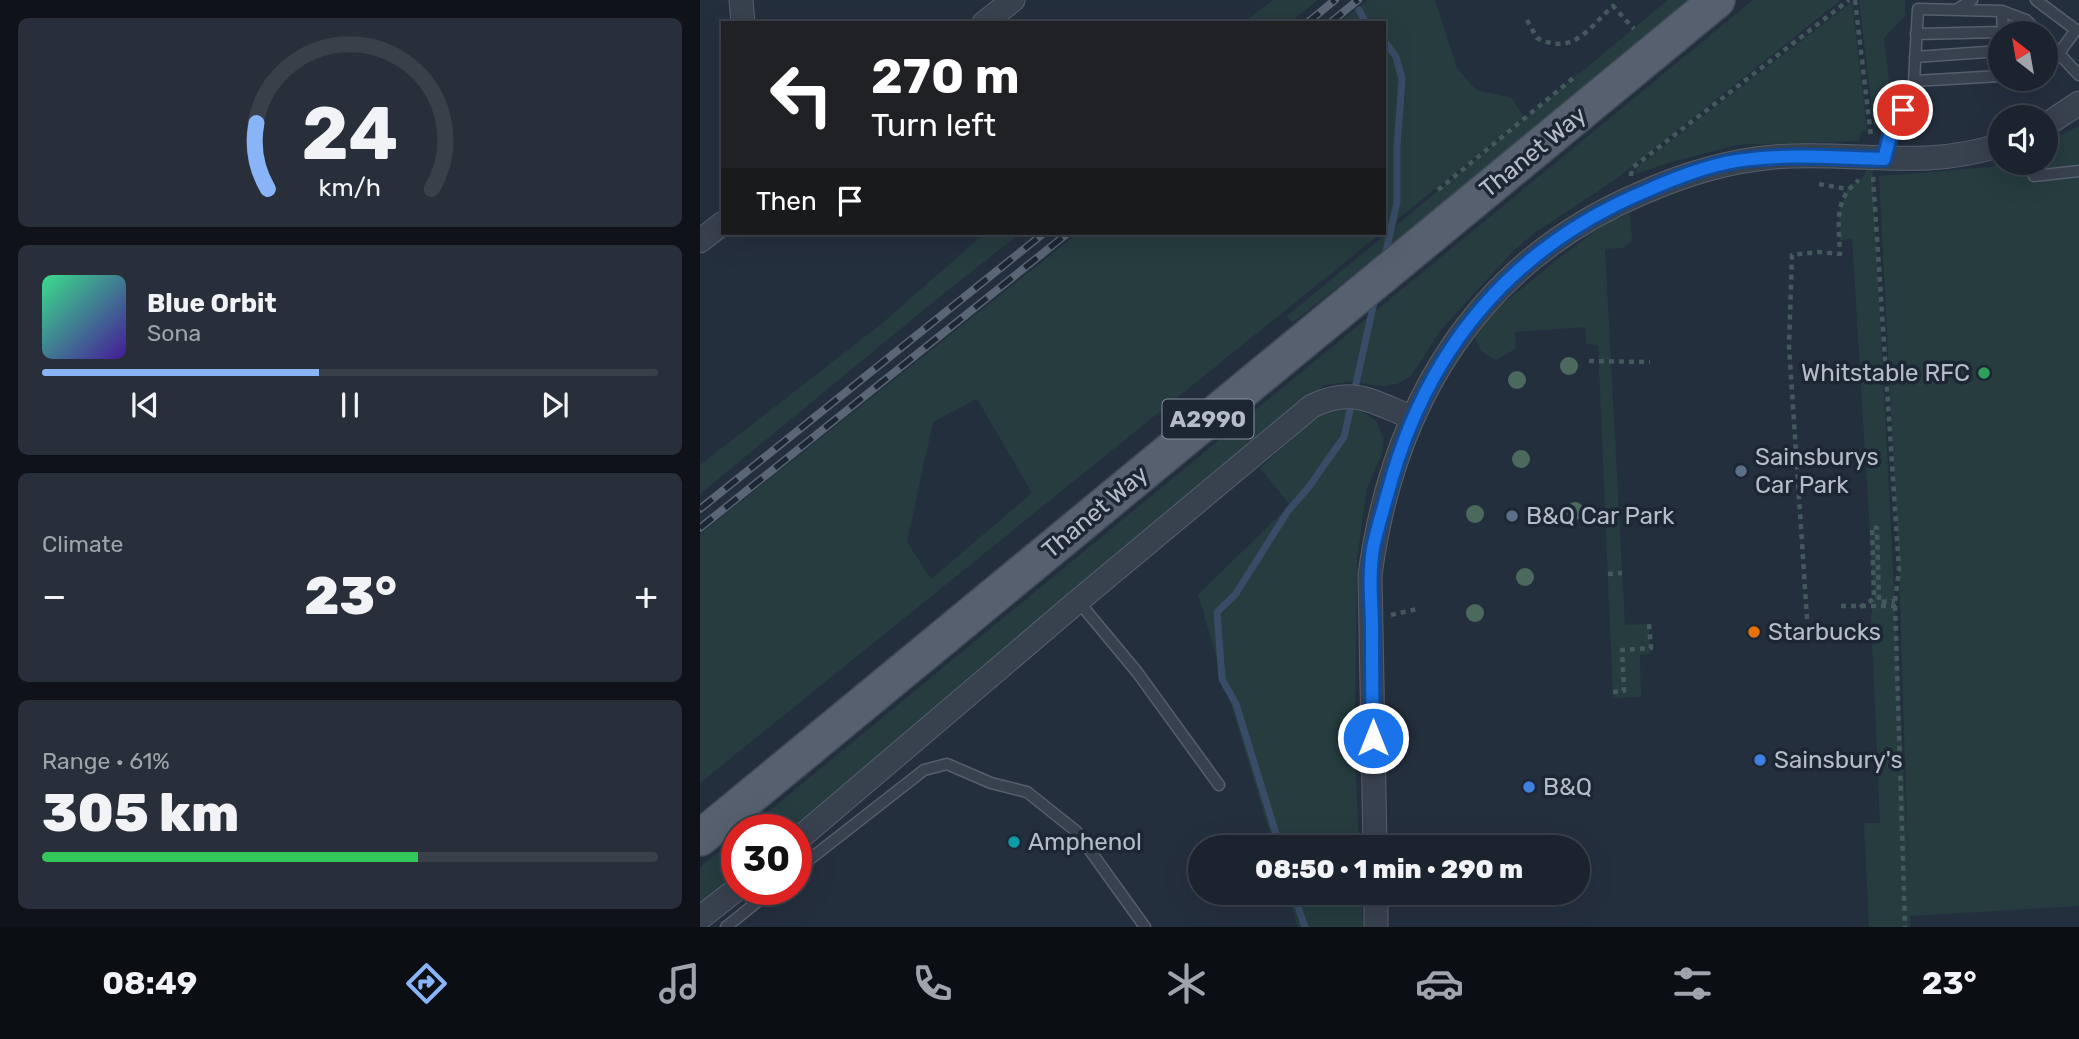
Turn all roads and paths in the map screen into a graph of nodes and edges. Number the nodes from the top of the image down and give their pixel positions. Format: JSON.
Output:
{"nodes":[{"id":1,"x":741,"y":0,"type":"edge"},
{"id":2,"x":1013,"y":0,"type":"edge"},
{"id":3,"x":1717,"y":0,"type":"edge"},
{"id":4,"x":1849,"y":0,"type":"edge"},
{"id":5,"x":1855,"y":0,"type":"edge"},
{"id":6,"x":1972,"y":0,"type":"edge"},
{"id":7,"x":2036,"y":0,"type":"edge"},
{"id":8,"x":1614,"y":3,"type":"edge"},
{"id":9,"x":1956,"y":10,"type":"junction"},
{"id":10,"x":2001,"y":11,"type":"junction"},
{"id":11,"x":1527,"y":20,"type":"dead end"},
{"id":12,"x":743,"y":21,"type":"edge"},
{"id":13,"x":987,"y":21,"type":"edge"},
{"id":14,"x":2002,"y":21,"type":"edge"},
{"id":15,"x":2027,"y":21,"type":"edge"},
{"id":16,"x":1634,"y":29,"type":"dead end"},
{"id":17,"x":1988,"y":33,"type":"edge"},
{"id":18,"x":1916,"y":34,"type":"junction"},
{"id":19,"x":1988,"y":52,"type":"edge"},
{"id":20,"x":2059,"y":53,"type":"joint"},
{"id":21,"x":1915,"y":57,"type":"junction"},
{"id":22,"x":2079,"y":75,"type":"edge"},
{"id":23,"x":1988,"y":77,"type":"edge"},
{"id":24,"x":1914,"y":81,"type":"junction"},
{"id":25,"x":2079,"y":103,"type":"edge"},
{"id":26,"x":2058,"y":117,"type":"edge"},
{"id":27,"x":1988,"y":149,"type":"edge"},
{"id":28,"x":1878,"y":159,"type":"junction"},
{"id":29,"x":2079,"y":171,"type":"edge"},
{"id":30,"x":2034,"y":176,"type":"dead end"},
{"id":31,"x":1819,"y":184,"type":"dead end"},
{"id":32,"x":1847,"y":189,"type":"junction"},
{"id":33,"x":1628,"y":198,"type":"junction"},
{"id":34,"x":721,"y":225,"type":"edge"},
{"id":35,"x":700,"y":241,"type":"edge"},
{"id":36,"x":1588,"y":361,"type":"dead end"},
{"id":37,"x":1650,"y":362,"type":"dead end"},
{"id":38,"x":1413,"y":418,"type":"junction"},
{"id":39,"x":1608,"y":573,"type":"dead end"},
{"id":40,"x":1622,"y":573,"type":"dead end"},
{"id":41,"x":1078,"y":601,"type":"junction"},
{"id":42,"x":1895,"y":603,"type":"junction"},
{"id":43,"x":1841,"y":607,"type":"dead end"},
{"id":44,"x":1860,"y":607,"type":"junction"},
{"id":45,"x":1807,"y":619,"type":"dead end"},
{"id":46,"x":1649,"y":624,"type":"dead end"},
{"id":47,"x":1613,"y":692,"type":"dead end"},
{"id":48,"x":1219,"y":785,"type":"dead end"},
{"id":49,"x":812,"y":827,"type":"edge"},
{"id":50,"x":1375,"y":835,"type":"edge"},
{"id":51,"x":700,"y":838,"type":"edge"},
{"id":52,"x":812,"y":858,"type":"edge"},
{"id":53,"x":721,"y":902,"type":"edge"},
{"id":54,"x":753,"y":905,"type":"edge"},
{"id":55,"x":1376,"y":905,"type":"edge"},
{"id":56,"x":700,"y":918,"type":"edge"},
{"id":57,"x":726,"y":927,"type":"edge"},
{"id":58,"x":1145,"y":927,"type":"edge"},
{"id":59,"x":1376,"y":927,"type":"edge"},
{"id":60,"x":1905,"y":927,"type":"edge"}],
"edges":[{"from":1,"to":12,"type":"street"},
{"from":2,"to":13,"type":"street"},
{"from":3,"to":51,"type":"main road","name":"Thanet Way","number":"A2990"},
{"from":4,"to":33,"type":"path"},
{"from":5,"to":28,"type":"path"},
{"from":6,"to":9,"type":"lane"},
{"from":7,"to":20,"type":"lane"},
{"from":8,"to":11,"type":"path"},
{"from":8,"to":16,"type":"path"},
{"from":9,"to":10,"type":"lane"},
{"from":9,"to":18,"type":"lane"},
{"from":10,"to":14,"type":"lane"},
{"from":10,"to":15,"type":"lane"},
{"from":17,"to":18,"type":"lane"},
{"from":18,"to":21,"type":"lane"},
{"from":19,"to":21,"type":"lane"},
{"from":20,"to":22,"type":"lane"},
{"from":21,"to":24,"type":"lane"},
{"from":23,"to":24,"type":"lane"},
{"from":24,"to":28,"type":"lane"},
{"from":25,"to":26,"type":"street"},
{"from":27,"to":28,"type":"street"},
{"from":28,"to":32,"type":"path"},
{"from":28,"to":33,"type":"street"},
{"from":28,"to":42,"type":"path"},
{"from":29,"to":30,"type":"lane"},
{"from":31,"to":32,"type":"path"},
{"from":32,"to":45,"type":"path"},
{"from":33,"to":38,"type":"street"},
{"from":34,"to":35,"type":"street"},
{"from":36,"to":37,"type":"path"},
{"from":38,"to":41,"type":"street"},
{"from":38,"to":50,"type":"street"},
{"from":39,"to":40,"type":"path"},
{"from":41,"to":48,"type":"lane"},
{"from":41,"to":49,"type":"street"},
{"from":42,"to":44,"type":"path"},
{"from":42,"to":44,"type":"path"},
{"from":42,"to":60,"type":"path"},
{"from":43,"to":44,"type":"path"},
{"from":46,"to":47,"type":"path"},
{"from":52,"to":58,"type":"lane"},
{"from":53,"to":56,"type":"street"},
{"from":54,"to":57,"type":"lane"},
{"from":55,"to":59,"type":"street"}]}
